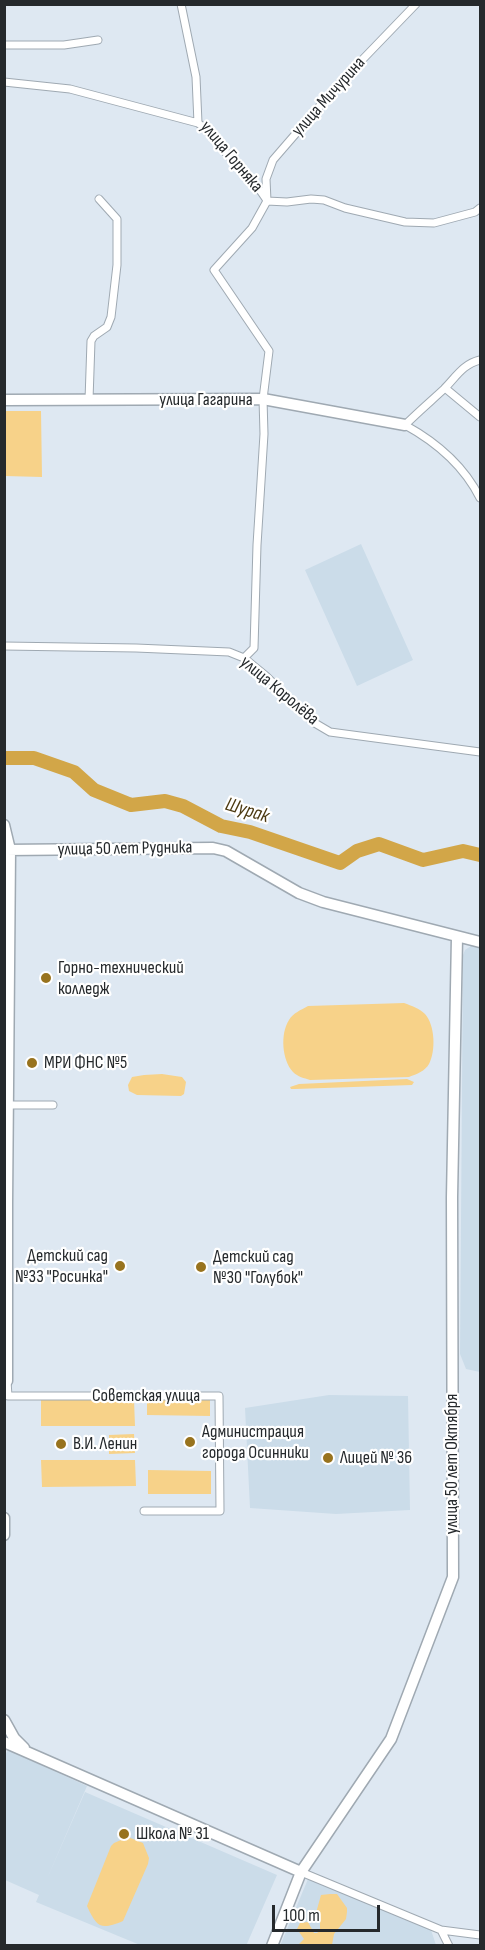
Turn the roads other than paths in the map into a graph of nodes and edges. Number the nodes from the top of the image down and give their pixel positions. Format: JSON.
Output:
{"nodes":[{"id":1,"x":181,"y":4,"type":"edge"},
{"id":2,"x":416,"y":4,"type":"edge"},
{"id":3,"x":98,"y":40,"type":"dead end"},
{"id":4,"x":4,"y":45,"type":"edge"},
{"id":5,"x":4,"y":82,"type":"edge"},
{"id":6,"x":198,"y":123,"type":"junction"},
{"id":7,"x":99,"y":199,"type":"dead end"},
{"id":8,"x":267,"y":201,"type":"junction"},
{"id":9,"x":480,"y":208,"type":"edge"},
{"id":10,"x":480,"y":360,"type":"edge"},
{"id":11,"x":445,"y":388,"type":"junction"},
{"id":12,"x":262,"y":399,"type":"junction"},
{"id":13,"x":4,"y":400,"type":"edge"},
{"id":14,"x":89,"y":400,"type":"junction"},
{"id":15,"x":480,"y":417,"type":"edge"},
{"id":16,"x":405,"y":425,"type":"junction"},
{"id":17,"x":480,"y":498,"type":"edge"},
{"id":18,"x":4,"y":646,"type":"edge"},
{"id":19,"x":244,"y":658,"type":"junction"},
{"id":20,"x":480,"y":752,"type":"edge"},
{"id":21,"x":4,"y":825,"type":"edge"},
{"id":22,"x":7,"y":850,"type":"edge"},
{"id":23,"x":457,"y":938,"type":"junction"},
{"id":24,"x":480,"y":942,"type":"edge"},
{"id":25,"x":7,"y":1105,"type":"edge"},
{"id":26,"x":52,"y":1105,"type":"dead end"},
{"id":27,"x":6,"y":1381,"type":"edge"},
{"id":28,"x":144,"y":1511,"type":"dead end"},
{"id":29,"x":4,"y":1518,"type":"edge"},
{"id":30,"x":4,"y":1535,"type":"edge"},
{"id":31,"x":4,"y":1720,"type":"edge"},
{"id":32,"x":4,"y":1742,"type":"edge"},
{"id":33,"x":28,"y":1752,"type":"junction"},
{"id":34,"x":301,"y":1872,"type":"junction"},
{"id":35,"x":441,"y":1930,"type":"junction"},
{"id":36,"x":480,"y":1935,"type":"edge"},
{"id":37,"x":272,"y":1946,"type":"edge"},
{"id":38,"x":449,"y":1946,"type":"edge"}],
"edges":[{"from":1,"to":6,"type":"street","name":"улица Горняка"},
{"from":2,"to":8,"type":"street","name":"улица Мичурина"},
{"from":3,"to":4,"type":"street"},
{"from":5,"to":6,"type":"street"},
{"from":6,"to":8,"type":"street","name":"улица Горняка"},
{"from":7,"to":14,"type":"street"},
{"from":8,"to":9,"type":"street"},
{"from":8,"to":12,"type":"street"},
{"from":10,"to":11,"type":"street"},
{"from":11,"to":15,"type":"street"},
{"from":11,"to":16,"type":"street"},
{"from":12,"to":14,"type":"street","name":"улица Гагарина"},
{"from":12,"to":16,"type":"street","name":"улица Гагарина"},
{"from":12,"to":19,"type":"street"},
{"from":13,"to":14,"type":"street","name":"улица Гагарина"},
{"from":16,"to":17,"type":"street"},
{"from":18,"to":19,"type":"street","name":"улица Королёва"},
{"from":19,"to":20,"type":"street","name":"улица Королёва"},
{"from":21,"to":22,"type":"street"},
{"from":22,"to":23,"type":"street","name":"улица 50 лет Рудника"},
{"from":22,"to":25,"type":"street"},
{"from":23,"to":24,"type":"street","name":"улица 50 лет Рудника"},
{"from":23,"to":34,"type":"street","name":"улица 50 лет Октября"},
{"from":25,"to":26,"type":"street"},
{"from":25,"to":27,"type":"street"},
{"from":27,"to":28,"type":"street","name":"Советская улица"},
{"from":29,"to":30,"type":"street"},
{"from":31,"to":33,"type":"street"},
{"from":32,"to":33,"type":"street"},
{"from":33,"to":34,"type":"street"},
{"from":34,"to":35,"type":"street"},
{"from":34,"to":37,"type":"street","name":"улица 50 лет Октября"},
{"from":35,"to":36,"type":"street"},
{"from":35,"to":38,"type":"street"}]}
